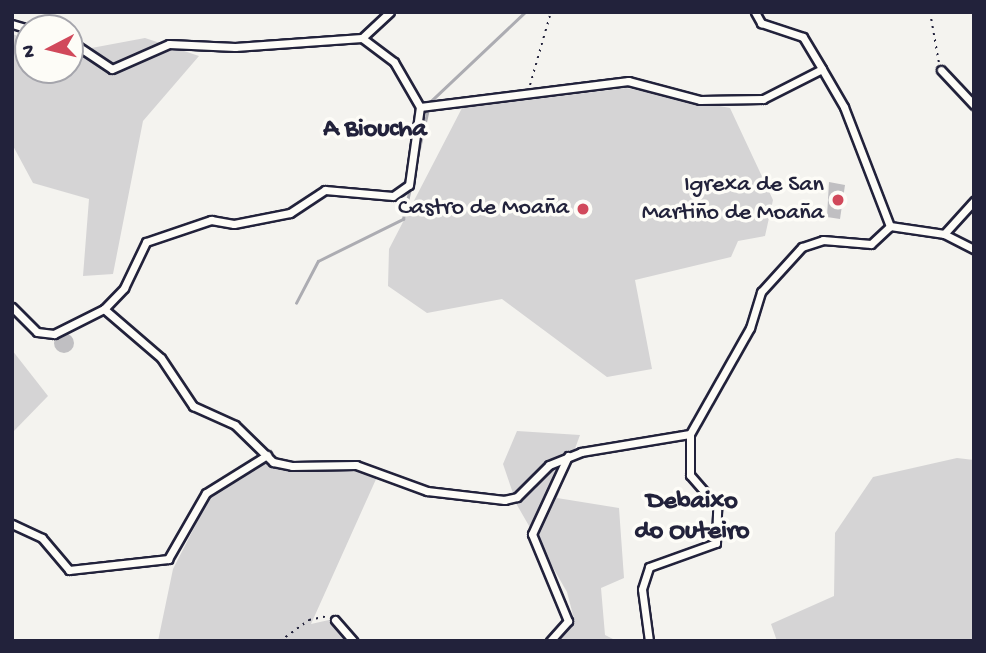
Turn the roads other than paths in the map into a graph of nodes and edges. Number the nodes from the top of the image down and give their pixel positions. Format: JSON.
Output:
{"nodes":[{"id":1,"x":390,"y":12,"type":"edge"},
{"id":2,"x":755,"y":12,"type":"edge"},
{"id":3,"x":362,"y":38,"type":"junction"},
{"id":4,"x":84,"y":50,"type":"edge"},
{"id":5,"x":822,"y":69,"type":"junction"},
{"id":6,"x":942,"y":70,"type":"road end"},
{"id":7,"x":974,"y":105,"type":"edge"},
{"id":8,"x":420,"y":107,"type":"junction"},
{"id":9,"x":974,"y":201,"type":"edge"},
{"id":10,"x":890,"y":226,"type":"junction"},
{"id":11,"x":944,"y":234,"type":"junction"},
{"id":12,"x":974,"y":249,"type":"edge"},
{"id":13,"x":12,"y":307,"type":"edge"},
{"id":14,"x":104,"y":309,"type":"junction"},
{"id":15,"x":690,"y":434,"type":"junction"},
{"id":16,"x":267,"y":455,"type":"junction"},
{"id":17,"x":568,"y":456,"type":"junction"},
{"id":18,"x":12,"y":524,"type":"edge"},
{"id":19,"x":335,"y":620,"type":"road end"},
{"id":20,"x":353,"y":641,"type":"edge"},
{"id":21,"x":550,"y":641,"type":"edge"},
{"id":22,"x":649,"y":641,"type":"edge"}],
"edges":[{"from":1,"to":3,"type":"street"},
{"from":2,"to":5,"type":"street"},
{"from":3,"to":4,"type":"street"},
{"from":3,"to":8,"type":"street"},
{"from":5,"to":8,"type":"street"},
{"from":5,"to":10,"type":"street"},
{"from":6,"to":7,"type":"street"},
{"from":8,"to":14,"type":"street"},
{"from":9,"to":11,"type":"street"},
{"from":10,"to":11,"type":"street"},
{"from":10,"to":15,"type":"street"},
{"from":11,"to":12,"type":"street"},
{"from":13,"to":14,"type":"street"},
{"from":14,"to":16,"type":"street"},
{"from":15,"to":17,"type":"street"},
{"from":15,"to":22,"type":"street"},
{"from":16,"to":17,"type":"street"},
{"from":16,"to":18,"type":"street"},
{"from":17,"to":21,"type":"street"},
{"from":19,"to":20,"type":"street"}]}
